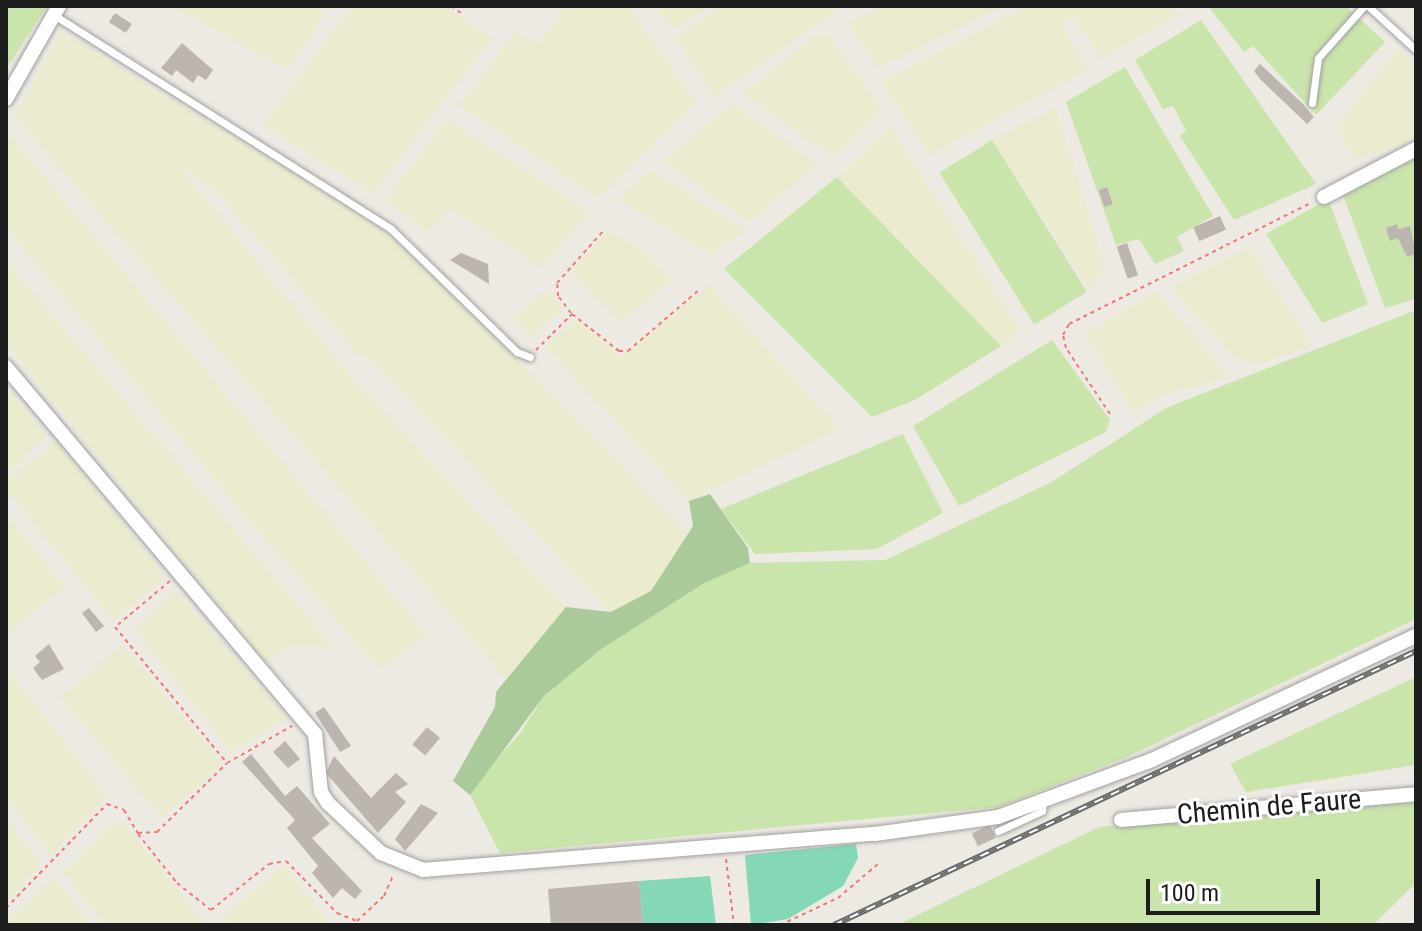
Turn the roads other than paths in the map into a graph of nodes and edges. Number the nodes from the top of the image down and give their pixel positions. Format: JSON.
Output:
{"nodes":[{"id":1,"x":1366,"y":6,"type":"edge"},
{"id":2,"x":56,"y":11,"type":"edge"},
{"id":3,"x":1416,"y":50,"type":"edge"},
{"id":4,"x":6,"y":99,"type":"edge"},
{"id":5,"x":1312,"y":103,"type":"dead end"},
{"id":6,"x":1416,"y":149,"type":"edge"},
{"id":7,"x":1324,"y":197,"type":"road end"},
{"id":8,"x":530,"y":357,"type":"road end"},
{"id":9,"x":6,"y":367,"type":"edge"},
{"id":10,"x":1416,"y":636,"type":"edge"},
{"id":11,"x":1416,"y":794,"type":"edge"},
{"id":12,"x":1043,"y":801,"type":"junction"},
{"id":13,"x":1121,"y":820,"type":"dead end"},
{"id":14,"x":998,"y":831,"type":"dead end"}],
"edges":[{"from":1,"to":3,"type":"lane"},
{"from":1,"to":5,"type":"lane"},
{"from":2,"to":4,"type":"street"},
{"from":2,"to":8,"type":"lane"},
{"from":6,"to":7,"type":"street"},
{"from":9,"to":12,"type":"street"},
{"from":10,"to":12,"type":"street"},
{"from":11,"to":13,"type":"street","name":"Chemin de Faure"},
{"from":12,"to":14,"type":"lane"}]}
